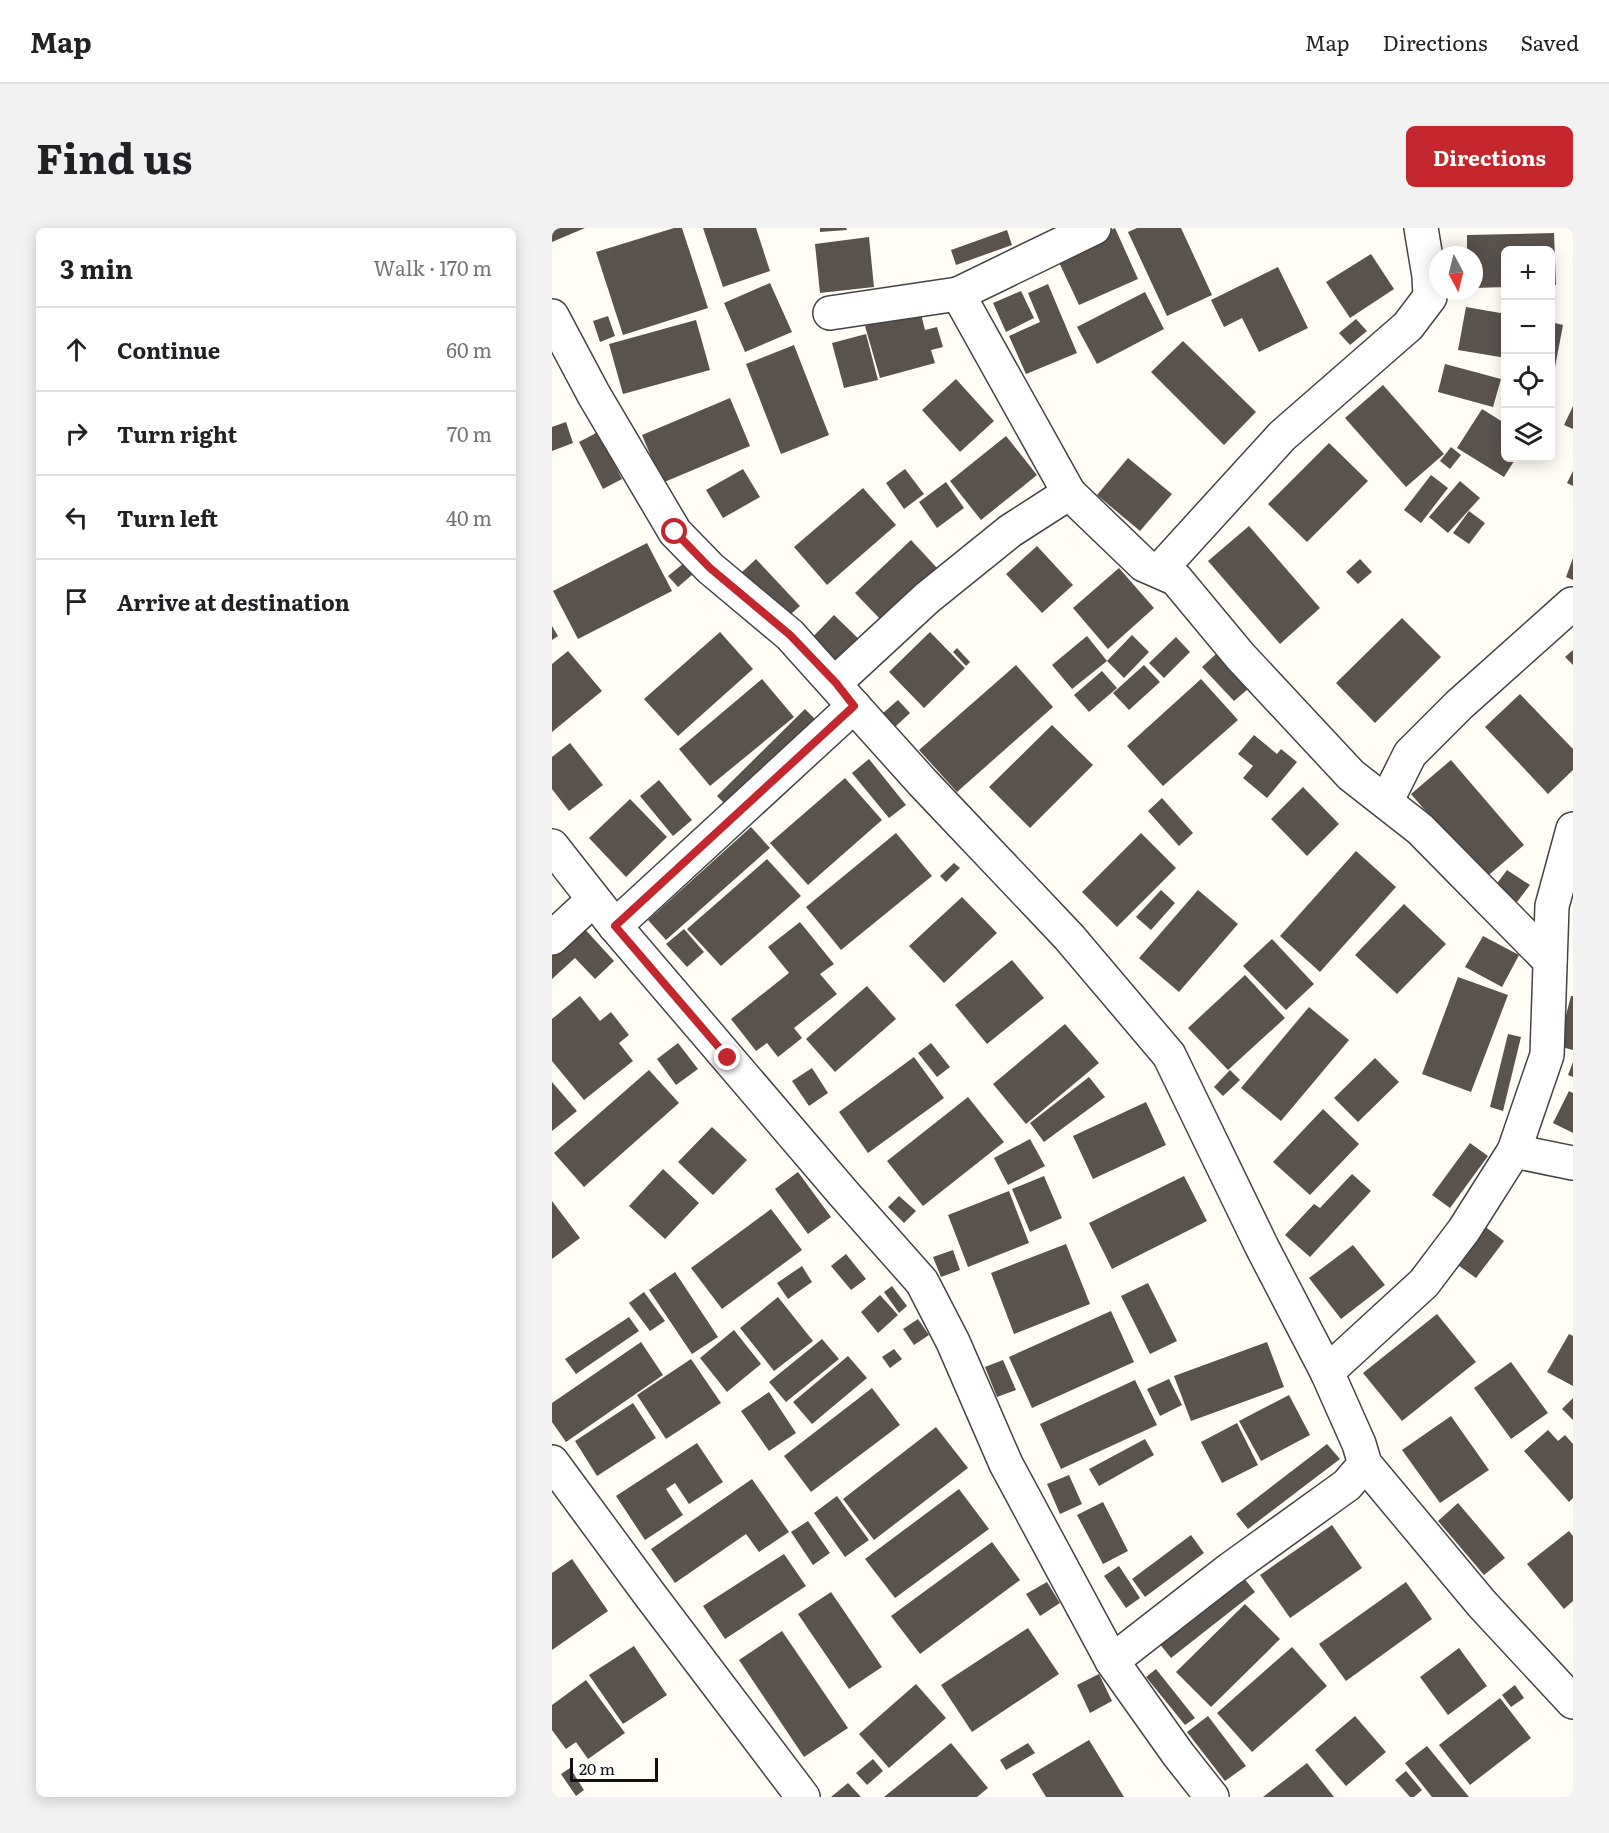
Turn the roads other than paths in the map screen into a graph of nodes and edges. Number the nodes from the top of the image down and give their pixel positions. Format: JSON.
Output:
{"nodes":[{"id":1,"x":1094,"y":228,"type":"edge"},
{"id":2,"x":1420,"y":228,"type":"edge"},
{"id":3,"x":958,"y":294,"type":"junction"},
{"id":4,"x":830,"y":313,"type":"dead end"},
{"id":5,"x":552,"y":316,"type":"edge"},
{"id":6,"x":1069,"y":493,"type":"junction"},
{"id":7,"x":1159,"y":571,"type":"junction"},
{"id":8,"x":1572,"y":604,"type":"edge"},
{"id":9,"x":845,"y":695,"type":"junction"},
{"id":10,"x":1386,"y":802,"type":"junction"},
{"id":11,"x":1573,"y":829,"type":"edge"},
{"id":12,"x":552,"y":846,"type":"edge"},
{"id":13,"x":593,"y":900,"type":"junction"},
{"id":14,"x":615,"y":926,"type":"junction"},
{"id":15,"x":552,"y":938,"type":"edge"},
{"id":16,"x":1550,"y":962,"type":"junction"},
{"id":17,"x":1514,"y":1151,"type":"junction"},
{"id":18,"x":1573,"y":1163,"type":"edge"},
{"id":19,"x":1326,"y":1372,"type":"junction"},
{"id":20,"x":552,"y":1462,"type":"edge"},
{"id":21,"x":1365,"y":1464,"type":"junction"},
{"id":22,"x":1112,"y":1661,"type":"junction"},
{"id":23,"x":1573,"y":1702,"type":"edge"},
{"id":24,"x":803,"y":1797,"type":"edge"},
{"id":25,"x":1212,"y":1797,"type":"edge"}],
"edges":[{"from":1,"to":3,"type":"street"},
{"from":2,"to":7,"type":"street"},
{"from":3,"to":4,"type":"street"},
{"from":3,"to":6,"type":"street"},
{"from":5,"to":9,"type":"street"},
{"from":6,"to":7,"type":"street"},
{"from":6,"to":9,"type":"street"},
{"from":7,"to":10,"type":"street"},
{"from":8,"to":10,"type":"street"},
{"from":9,"to":14,"type":"street"},
{"from":9,"to":19,"type":"street"},
{"from":10,"to":16,"type":"street"},
{"from":11,"to":16,"type":"street"},
{"from":12,"to":13,"type":"street"},
{"from":13,"to":14,"type":"street"},
{"from":13,"to":15,"type":"street"},
{"from":14,"to":22,"type":"street"},
{"from":16,"to":17,"type":"street"},
{"from":17,"to":18,"type":"street"},
{"from":17,"to":19,"type":"street"},
{"from":19,"to":21,"type":"street"},
{"from":20,"to":24,"type":"street"},
{"from":21,"to":22,"type":"street"},
{"from":21,"to":23,"type":"street"},
{"from":22,"to":25,"type":"street"}]}
